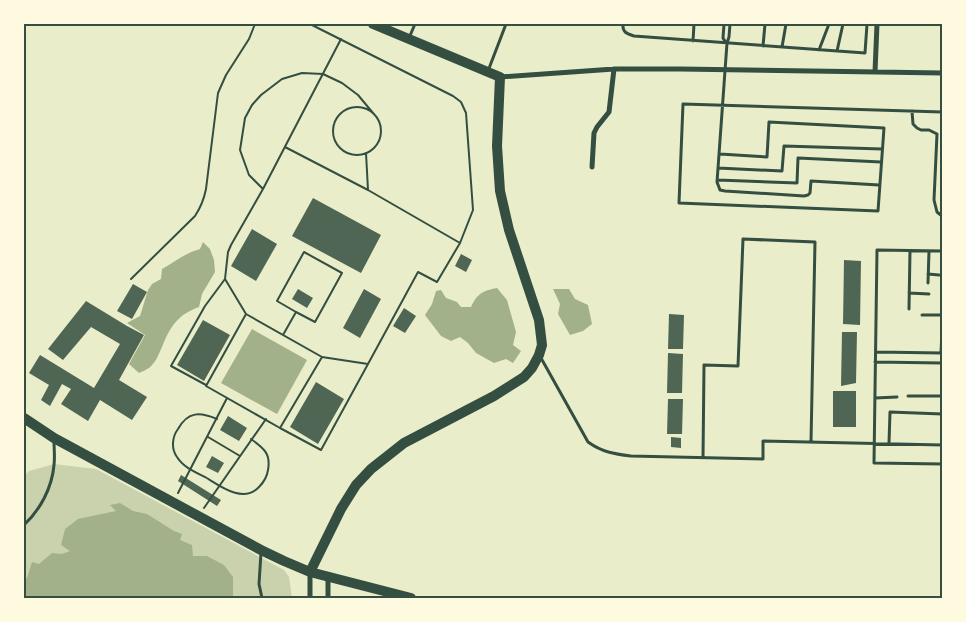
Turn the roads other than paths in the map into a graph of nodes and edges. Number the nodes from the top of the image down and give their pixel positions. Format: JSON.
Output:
{"nodes":[{"id":1,"x":373,"y":24,"type":"edge"},
{"id":2,"x":415,"y":24,"type":"edge"},
{"id":3,"x":506,"y":24,"type":"edge"},
{"id":4,"x":623,"y":24,"type":"edge"},
{"id":5,"x":694,"y":24,"type":"edge"},
{"id":6,"x":724,"y":24,"type":"edge"},
{"id":7,"x":730,"y":24,"type":"edge"},
{"id":8,"x":765,"y":24,"type":"edge"},
{"id":9,"x":786,"y":24,"type":"edge"},
{"id":10,"x":829,"y":24,"type":"edge"},
{"id":11,"x":843,"y":24,"type":"edge"},
{"id":12,"x":867,"y":24,"type":"edge"},
{"id":13,"x":877,"y":24,"type":"edge"},
{"id":14,"x":408,"y":39,"type":"junction"},
{"id":15,"x":693,"y":41,"type":"junction"},
{"id":16,"x":727,"y":43,"type":"junction"},
{"id":17,"x":763,"y":46,"type":"junction"},
{"id":18,"x":782,"y":47,"type":"junction"},
{"id":19,"x":819,"y":50,"type":"junction"},
{"id":20,"x":837,"y":51,"type":"junction"},
{"id":21,"x":614,"y":69,"type":"junction"},
{"id":22,"x":726,"y":69,"type":"junction"},
{"id":23,"x":487,"y":71,"type":"junction"},
{"id":24,"x":875,"y":72,"type":"junction"},
{"id":25,"x":942,"y":73,"type":"edge"},
{"id":26,"x":500,"y":77,"type":"junction"},
{"id":27,"x":723,"y":105,"type":"junction"},
{"id":28,"x":912,"y":111,"type":"junction"},
{"id":29,"x":942,"y":112,"type":"edge"},
{"id":30,"x":882,"y":149,"type":"junction"},
{"id":31,"x":720,"y":154,"type":"junction"},
{"id":32,"x":881,"y":162,"type":"junction"},
{"id":33,"x":592,"y":168,"type":"dead end"},
{"id":34,"x":718,"y":168,"type":"junction"},
{"id":35,"x":718,"y":180,"type":"junction"},
{"id":36,"x":879,"y":185,"type":"junction"},
{"id":37,"x":942,"y":216,"type":"edge"},
{"id":38,"x":910,"y":251,"type":"junction"},
{"id":39,"x":928,"y":251,"type":"junction"},
{"id":40,"x":942,"y":251,"type":"edge"},
{"id":41,"x":928,"y":274,"type":"junction"},
{"id":42,"x":939,"y":275,"type":"dead end"},
{"id":43,"x":928,"y":283,"type":"dead end"},
{"id":44,"x":910,"y":293,"type":"junction"},
{"id":45,"x":929,"y":294,"type":"dead end"},
{"id":46,"x":909,"y":309,"type":"dead end"},
{"id":47,"x":922,"y":315,"type":"dead end"},
{"id":48,"x":942,"y":315,"type":"edge"},
{"id":49,"x":942,"y":330,"type":"edge"},
{"id":50,"x":876,"y":352,"type":"junction"},
{"id":51,"x":942,"y":353,"type":"edge"},
{"id":52,"x":540,"y":355,"type":"junction"},
{"id":53,"x":875,"y":362,"type":"junction"},
{"id":54,"x":942,"y":363,"type":"edge"},
{"id":55,"x":908,"y":396,"type":"dead end"},
{"id":56,"x":942,"y":396,"type":"edge"},
{"id":57,"x":897,"y":397,"type":"dead end"},
{"id":58,"x":875,"y":398,"type":"junction"},
{"id":59,"x":942,"y":414,"type":"edge"},
{"id":60,"x":24,"y":418,"type":"edge"},
{"id":61,"x":54,"y":438,"type":"junction"},
{"id":62,"x":811,"y":442,"type":"junction"},
{"id":63,"x":874,"y":443,"type":"junction"},
{"id":64,"x":889,"y":443,"type":"junction"},
{"id":65,"x":942,"y":445,"type":"edge"},
{"id":66,"x":703,"y":458,"type":"junction"},
{"id":67,"x":942,"y":464,"type":"edge"},
{"id":68,"x":24,"y":525,"type":"edge"},
{"id":69,"x":261,"y":550,"type":"junction"},
{"id":70,"x":310,"y":572,"type":"junction"},
{"id":71,"x":328,"y":576,"type":"junction"},
{"id":72,"x":262,"y":598,"type":"edge"},
{"id":73,"x":310,"y":598,"type":"edge"},
{"id":74,"x":328,"y":598,"type":"edge"},
{"id":75,"x":411,"y":598,"type":"edge"}],
"edges":[{"from":1,"to":14,"type":"main road"},
{"from":2,"to":14,"type":"lane"},
{"from":3,"to":23,"type":"lane"},
{"from":4,"to":15,"type":"lane"},
{"from":5,"to":15,"type":"lane"},
{"from":6,"to":16,"type":"lane"},
{"from":7,"to":16,"type":"lane"},
{"from":8,"to":17,"type":"lane"},
{"from":9,"to":18,"type":"lane"},
{"from":10,"to":19,"type":"lane"},
{"from":11,"to":20,"type":"lane"},
{"from":12,"to":20,"type":"lane"},
{"from":13,"to":24,"type":"street"},
{"from":14,"to":23,"type":"main road"},
{"from":15,"to":16,"type":"lane"},
{"from":16,"to":17,"type":"lane"},
{"from":16,"to":22,"type":"lane"},
{"from":17,"to":18,"type":"lane"},
{"from":18,"to":19,"type":"lane"},
{"from":19,"to":20,"type":"lane"},
{"from":21,"to":22,"type":"street"},
{"from":21,"to":26,"type":"street"},
{"from":21,"to":33,"type":"street"},
{"from":22,"to":24,"type":"street"},
{"from":22,"to":27,"type":"lane"},
{"from":23,"to":26,"type":"main road"},
{"from":24,"to":25,"type":"street"},
{"from":26,"to":52,"type":"main road"},
{"from":27,"to":28,"type":"lane"},
{"from":27,"to":31,"type":"lane"},
{"from":27,"to":36,"type":"lane"},
{"from":28,"to":29,"type":"lane"},
{"from":28,"to":37,"type":"lane"},
{"from":30,"to":31,"type":"lane"},
{"from":30,"to":32,"type":"lane"},
{"from":30,"to":34,"type":"lane"},
{"from":31,"to":34,"type":"lane"},
{"from":32,"to":35,"type":"lane"},
{"from":32,"to":36,"type":"lane"},
{"from":34,"to":35,"type":"lane"},
{"from":35,"to":36,"type":"lane"},
{"from":38,"to":39,"type":"lane"},
{"from":38,"to":44,"type":"lane"},
{"from":38,"to":50,"type":"lane"},
{"from":39,"to":40,"type":"lane"},
{"from":39,"to":41,"type":"lane"},
{"from":41,"to":42,"type":"lane"},
{"from":41,"to":43,"type":"lane"},
{"from":44,"to":45,"type":"lane"},
{"from":44,"to":46,"type":"lane"},
{"from":47,"to":48,"type":"lane"},
{"from":49,"to":51,"type":"lane"},
{"from":50,"to":51,"type":"lane"},
{"from":50,"to":53,"type":"lane"},
{"from":52,"to":66,"type":"lane"},
{"from":52,"to":70,"type":"main road"},
{"from":53,"to":54,"type":"lane"},
{"from":53,"to":58,"type":"lane"},
{"from":55,"to":56,"type":"lane"},
{"from":57,"to":58,"type":"lane"},
{"from":58,"to":63,"type":"lane"},
{"from":59,"to":64,"type":"lane"},
{"from":60,"to":61,"type":"main road"},
{"from":61,"to":68,"type":"lane"},
{"from":61,"to":69,"type":"main road"},
{"from":62,"to":63,"type":"lane"},
{"from":62,"to":66,"type":"lane"},
{"from":62,"to":66,"type":"lane"},
{"from":63,"to":64,"type":"lane"},
{"from":63,"to":67,"type":"lane"},
{"from":64,"to":65,"type":"lane"},
{"from":69,"to":70,"type":"main road"},
{"from":69,"to":72,"type":"lane"},
{"from":70,"to":71,"type":"main road"},
{"from":70,"to":73,"type":"street"},
{"from":71,"to":74,"type":"street"},
{"from":71,"to":75,"type":"main road"}]}
